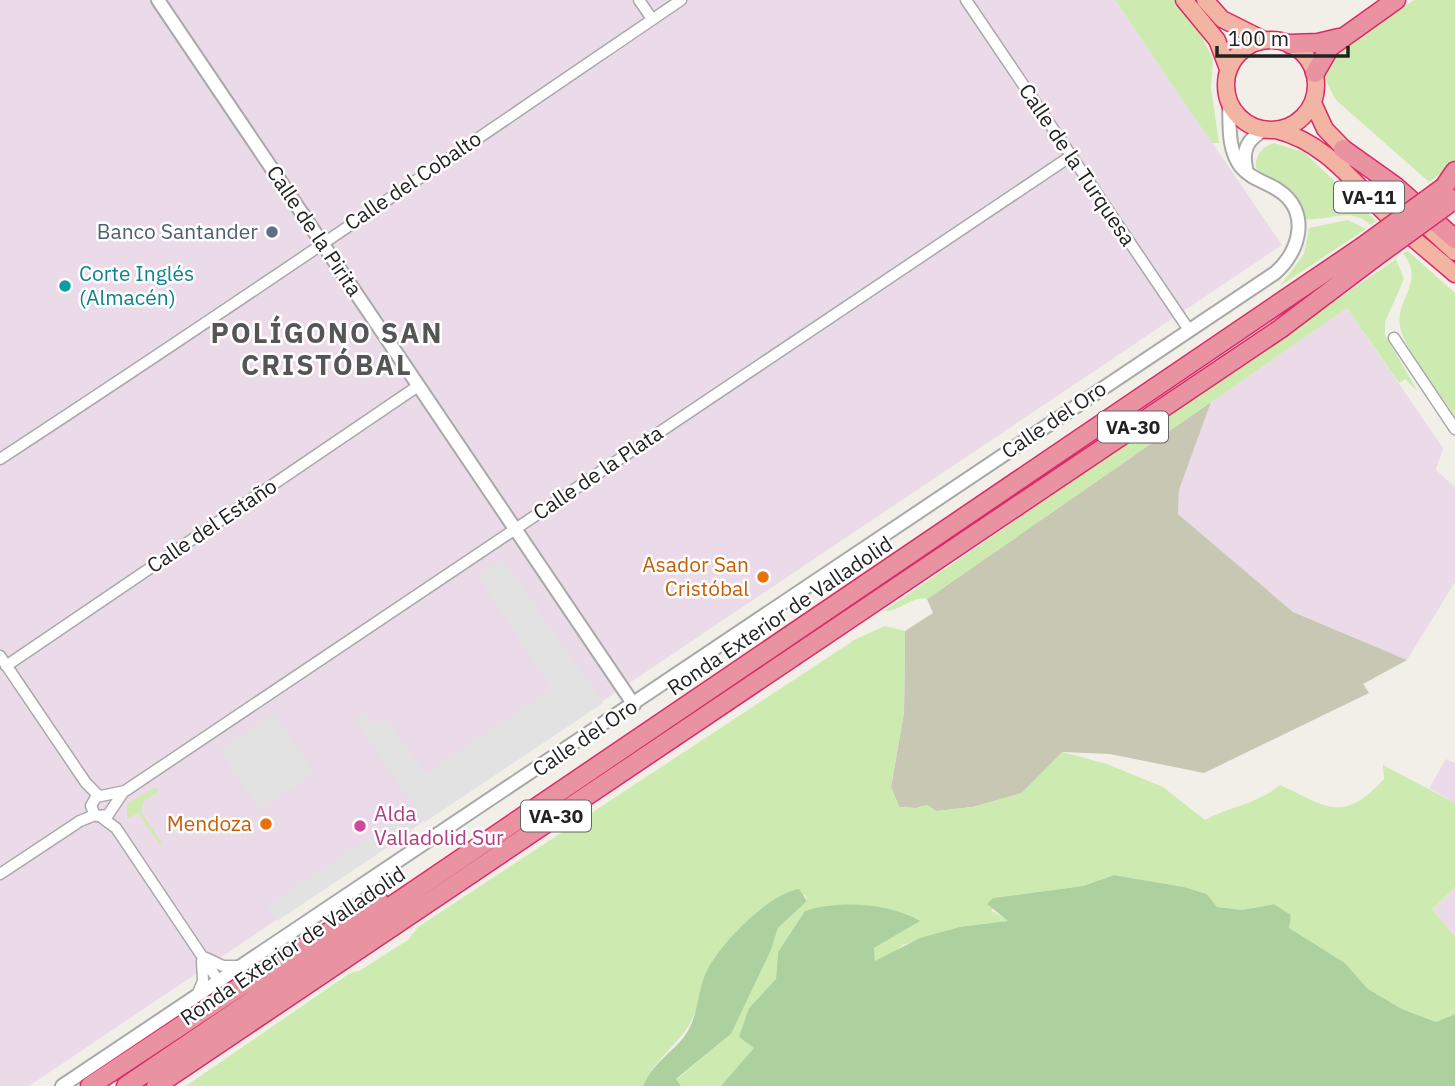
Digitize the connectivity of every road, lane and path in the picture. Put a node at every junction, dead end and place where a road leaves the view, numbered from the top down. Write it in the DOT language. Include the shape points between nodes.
graph roads {
  1 [pos="158,0"];
  2 [pos="639,0"];
  3 [pos="681,0"];
  4 [pos="966,0"];
  5 [pos="1184,0"];
  6 [pos="1205,0"];
  7 [pos="1396,0"];
  8 [pos="652,19"];
  9 [pos="1345,35"];
  10 [pos="1264,40"];
  11 [pos="1290,44"];
  12 [pos="1228,69"];
  13 [pos="1315,72"];
  14 [pos="1229,103"];
  15 [pos="1313,103"];
  16 [pos="1270,130"];
  17 [pos="1343,149"];
  18 [pos="1071,156"];
  19 [pos="1455,171"];
  20 [pos="1249,174"];
  21 [pos="1453,193"];
  22 [pos="1455,239"];
  23 [pos="321,242"];
  24 [pos="1455,252"];
  25 [pos="1455,274"];
  26 [pos="1189,330"];
  27 [pos="1394,338"];
  28 [pos="418,386"];
  29 [pos="1455,429"];
  30 [pos="0,459"];
  31 [pos="514,529"];
  32 [pos="884,584"];
  33 [pos="0,656"];
  34 [pos="6,666"];
  35 [pos="635,705"];
  36 [pos="101,806"];
  37 [pos="475,850"];
  38 [pos="0,874"];
  39 [pos="200,954"];
  40 [pos="240,966"];
  41 [pos="218,980"];
  42 [pos="198,993"];
  43 [pos="262,1016"];
  44 [pos="62,1086"];
  45 [pos="90,1086"];
  46 [pos="127,1086"];
  47 [pos="156,1086"];
  48 [pos="170,1086"];
  1 -- 23 [label="street, Calle de la Pirita"];
  2 -- 8 [label="street"];
  3 -- 8 [label="street, Calle del Cobalto"];
  4 -- 18 [label="street, Calle de la Turquesa"];
  5 -- 12 [label="highway" via="1217,40"];
  6 -- 10 [label="highway" via="1222,19"];
  7 -- 9 [label="highway"];
  8 -- 23 [label="street, Calle del Cobalto"];
  9 -- 11 [label="highway" via="1325,42"];
  9 -- 13 [label="highway" via="1322,56"];
  10 -- 11 [label="highway"];
  10 -- 12 [label="highway" via="1245,48"];
  11 -- 13 [label="highway" via="1307,57"];
  12 -- 14 [label="highway"];
  13 -- 15 [label="highway"];
  14 -- 16 [label="highway, VA-11" via="1241,120"];
  14 -- 20 [label="street" via="1234,154"];
  15 -- 16 [label="highway" via="1298,122"];
  15 -- 17 [label="highway, VA-11" via="1320,121"];
  16 -- 20 [label="street" via="1253,137 1245,149"];
  16 -- 25 [label="highway, VA-11" via="1307,140 1330,157"];
  17 -- 22 [label="highway" via="1395,186"];
  17 -- 24 [label="highway, VA-11"];
  18 -- 26 [label="street, Calle de la Turquesa"];
  18 -- 31 [label="street, Calle de la Plata"];
  19 -- 21 [label="highway, Ronda Exterior de Valladolid"];
  20 -- 26 [label="street, Calle del Oro" via="1292,204 1298,224 1296,247 1275,273"];
  21 -- 32 [label="highway, Ronda Exterior de Valladolid / VA-30, bridge" via="1368,253 1269,336"];
  23 -- 28 [label="street, Calle de la Pirita"];
  23 -- 30 [label="street, Calle del Cobalto"];
  26 -- 35 [label="street, Calle del Oro"];
  27 -- 29 [label="street"];
  28 -- 31 [label="street, Calle de la Pirita"];
  28 -- 34 [label="street, Calle del Estaño"];
  31 -- 35 [label="street, Calle de la Pirita"];
  31 -- 36 [label="street, Calle de la Plata"];
  32 -- 37 [label="highway, Ronda Exterior de Valladolid / VA-30" via="839,603"];
  32 -- 43 [label="highway, Ronda Exterior de Valladolid / VA-30" via="850,617"];
  33 -- 34 [label="street"];
  34 -- 36 [label="street"];
  35 -- 40 [label="street, Calle del Oro"];
  36 -- 38 [label="street"];
  36 -- 39 [label="street"];
  37 -- 45 [label="highway" via="437,867 334,929"];
  37 -- 46 [label="highway, Ronda Exterior de Valladolid / VA-30"];
  39 -- 40 [label="street" via="215,964"];
  39 -- 41 [label="street"];
  39 -- 42 [label="street" via="204,970"];
  40 -- 41 [label="street, Calle del Oro"];
  41 -- 42 [label="street, Calle del Oro"];
  42 -- 44 [label="street, Calle del Oro"];
  43 -- 47 [label="highway, Ronda Exterior de Valladolid / VA-30"];
  43 -- 48 [label="highway"];
}
